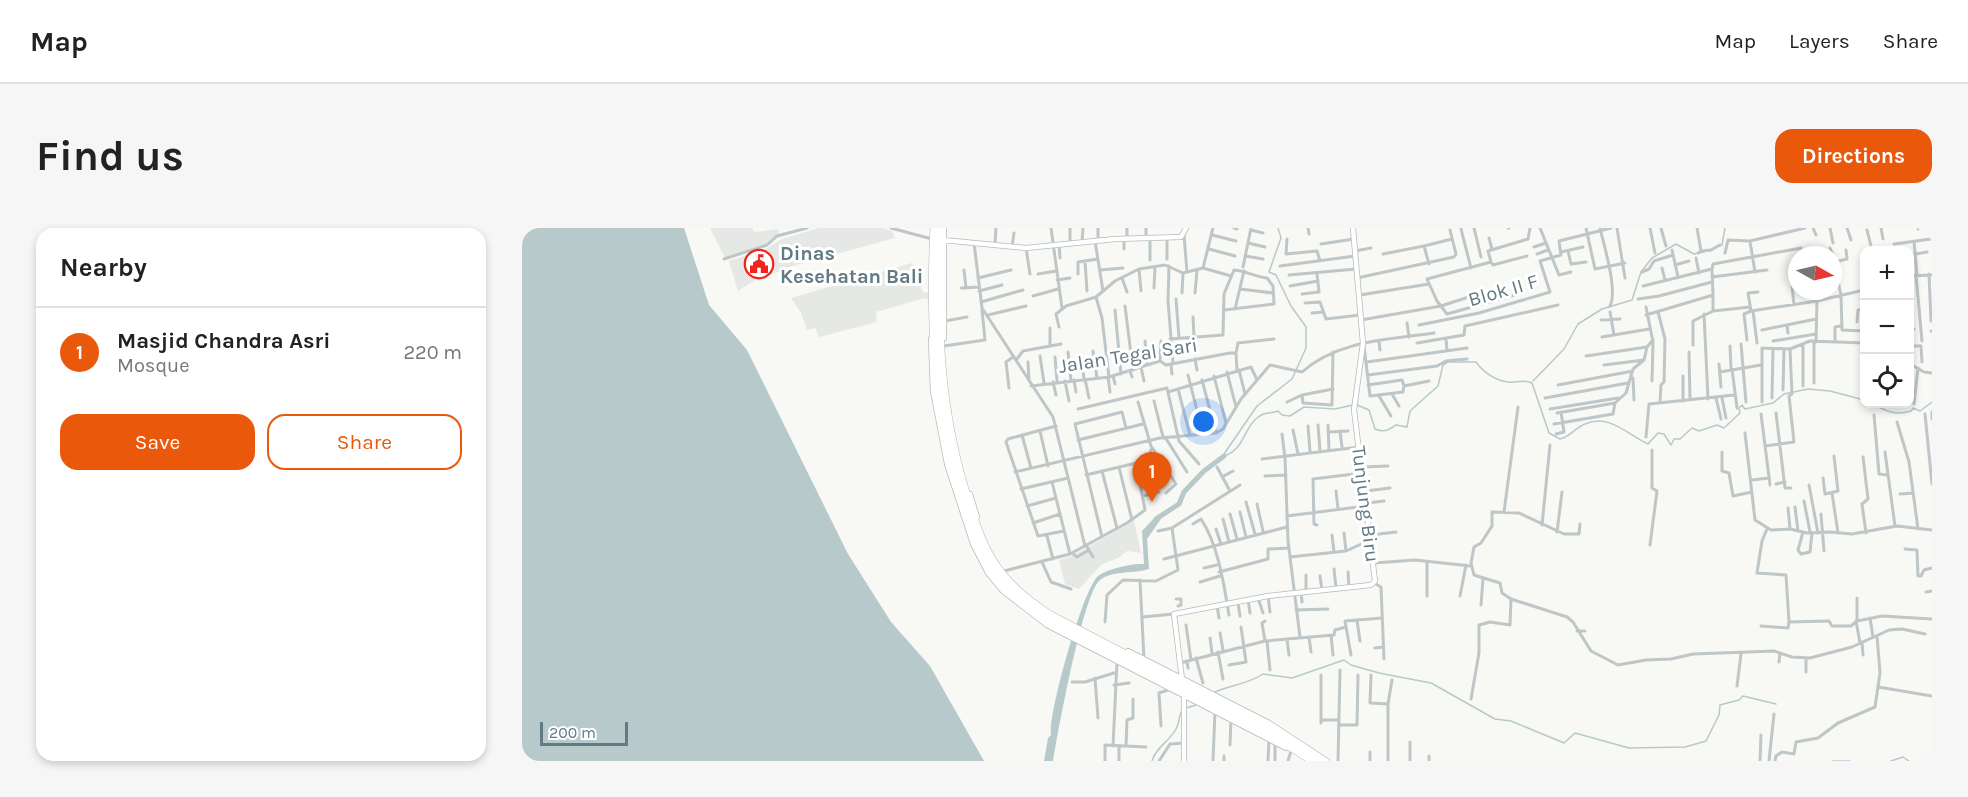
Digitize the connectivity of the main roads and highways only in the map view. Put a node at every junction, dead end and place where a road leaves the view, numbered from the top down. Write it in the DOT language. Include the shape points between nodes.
graph roads {
  1 [pos="932,228"];
  2 [pos="942,228"];
  3 [pos="937,240"];
  4 [pos="967,506"];
  5 [pos="1069,629"];
  6 [pos="1102,646"];
  7 [pos="1205,698"];
  8 [pos="1273,737"];
  9 [pos="1312,761"];
  10 [pos="1320,761"];
  1 -- 3 [label="highway"];
  2 -- 3 [label="highway"];
  3 -- 4 [label="highway" via="942,361 951,441"];
  3 -- 4 [label="highway" via="934,378 946,444"];
  4 -- 5 [label="highway" via="1000,572"];
  4 -- 5 [label="highway" via="984,558 1001,583 1017,601 1045,620"];
  5 -- 6 [label="highway"];
  6 -- 7 [label="highway" via="1181,680"];
  6 -- 7 [label="highway" via="1114,658"];
  7 -- 8 [label="highway"];
  8 -- 9 [label="highway"];
  8 -- 10 [label="highway"];
}
